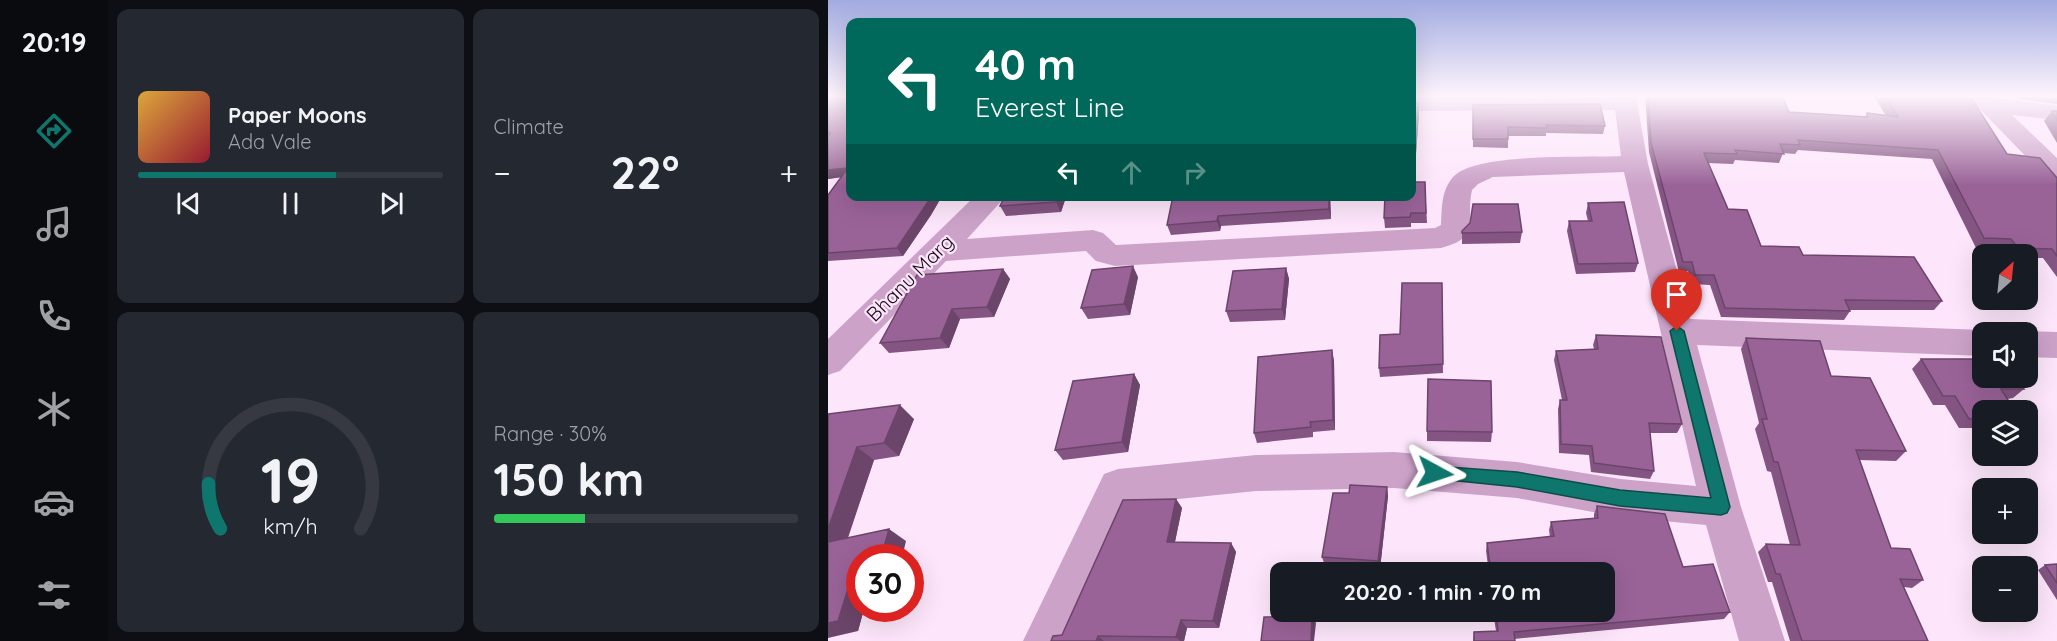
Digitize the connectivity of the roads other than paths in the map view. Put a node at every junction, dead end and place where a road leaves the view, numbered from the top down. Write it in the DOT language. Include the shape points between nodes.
graph roads {
  1 [pos="1629,126"];
  2 [pos="2010,126"];
  3 [pos="1635,164"];
  4 [pos="2057,173"];
  5 [pos="987,201"];
  6 [pos="936,250"];
  7 [pos="1677,331"];
  8 [pos="1972,343"];
  9 [pos="2038,344"];
  10 [pos="2057,345"];
  11 [pos="828,361"];
  12 [pos="1721,507"];
  13 [pos="1046,641"];
  14 [pos="1762,641"];
  1 -- 3 [label="street"];
  2 -- 4 [label="street"];
  3 -- 6 [label="street" via="1490,169 1468,176 1458,190 1455,230 1442,238 1115,256 1107,254 1093,240"];
  3 -- 7 [label="street"];
  5 -- 6 [label="street, Bhanu Marg"];
  6 -- 11 [label="street, Bhanu Marg"];
  7 -- 8 [label="street"];
  7 -- 12 [label="street"];
  9 -- 10 [label="street"];
  12 -- 13 [label="street" via="1620,498 1517,480 1394,470 1256,473 1118,487"];
  12 -- 14 [label="street"];
}
